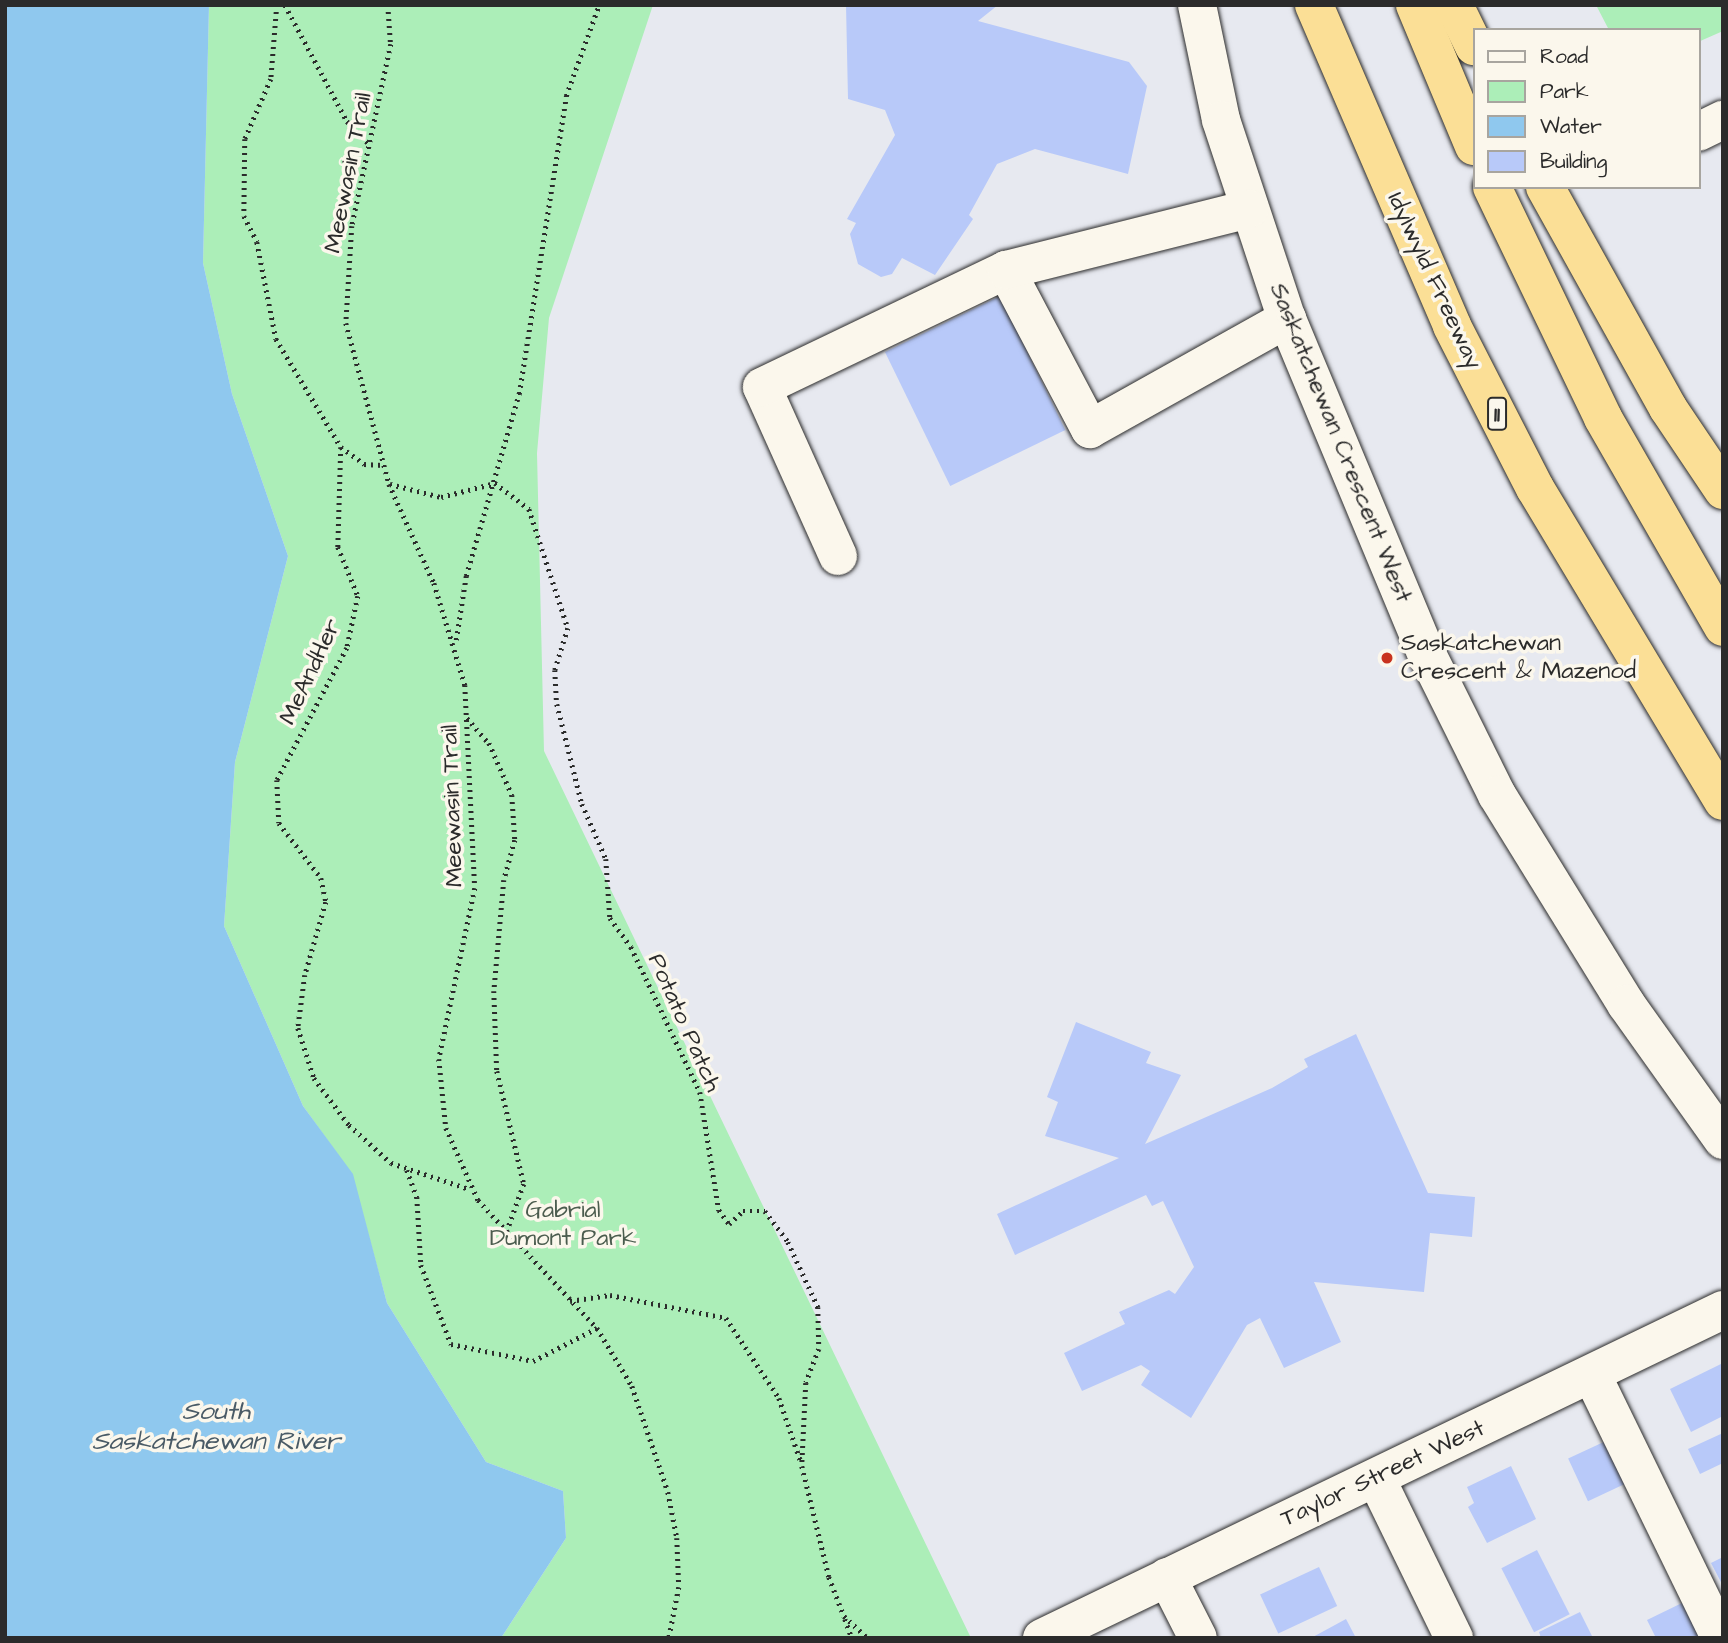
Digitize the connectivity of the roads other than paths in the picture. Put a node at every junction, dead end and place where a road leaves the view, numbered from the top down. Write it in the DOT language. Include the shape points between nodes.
graph roads {
  1 [pos="1197,5"];
  2 [pos="1314,5"];
  3 [pos="1415,5"];
  4 [pos="1454,5"];
  5 [pos="1472,42"];
  6 [pos="1723,120"];
  7 [pos="1700,131"];
  8 [pos="1472,141"];
  9 [pos="1493,189"];
  10 [pos="1546,189"];
  11 [pos="1249,209"];
  12 [pos="1006,270"];
  13 [pos="1287,319"];
  14 [pos="1723,490"];
  15 [pos="838,556"];
  16 [pos="1723,627"];
  17 [pos="1723,801"];
  18 [pos="1723,1140"];
  19 [pos="1723,1310"];
  20 [pos="1592,1375"];
  21 [pos="1376,1478"];
  22 [pos="1167,1577"];
  23 [pos="1042,1638"];
  24 [pos="1198,1638"];
  25 [pos="1454,1638"];
  26 [pos="1720,1638"];
  1 -- 11 [label="street, Saskatchewan Crescent West"];
  2 -- 17 [label="highway, Idylwyld Freeway / 11" via="1464,349 1535,488"];
  3 -- 8 [label="highway"];
  4 -- 5 [label="highway"];
  6 -- 7 [label="street"];
  9 -- 16 [label="highway" via="1603,418"];
  10 -- 14 [label="highway" via="1668,408"];
  11 -- 12 [label="street"];
  11 -- 13 [label="street, Saskatchewan Crescent West"];
  12 -- 13 [label="street" via="1090,429"];
  12 -- 15 [label="street" via="762,387"];
  13 -- 18 [label="street, Saskatchewan Crescent West" via="1425,650 1497,795 1626,1004"];
  19 -- 20 [label="street, Taylor Street West"];
  20 -- 21 [label="street, Taylor Street West"];
  20 -- 26 [label="street"];
  21 -- 22 [label="street, Taylor Street West"];
  21 -- 25 [label="street"];
  22 -- 23 [label="street, Taylor Street West"];
  22 -- 24 [label="street"];
}
